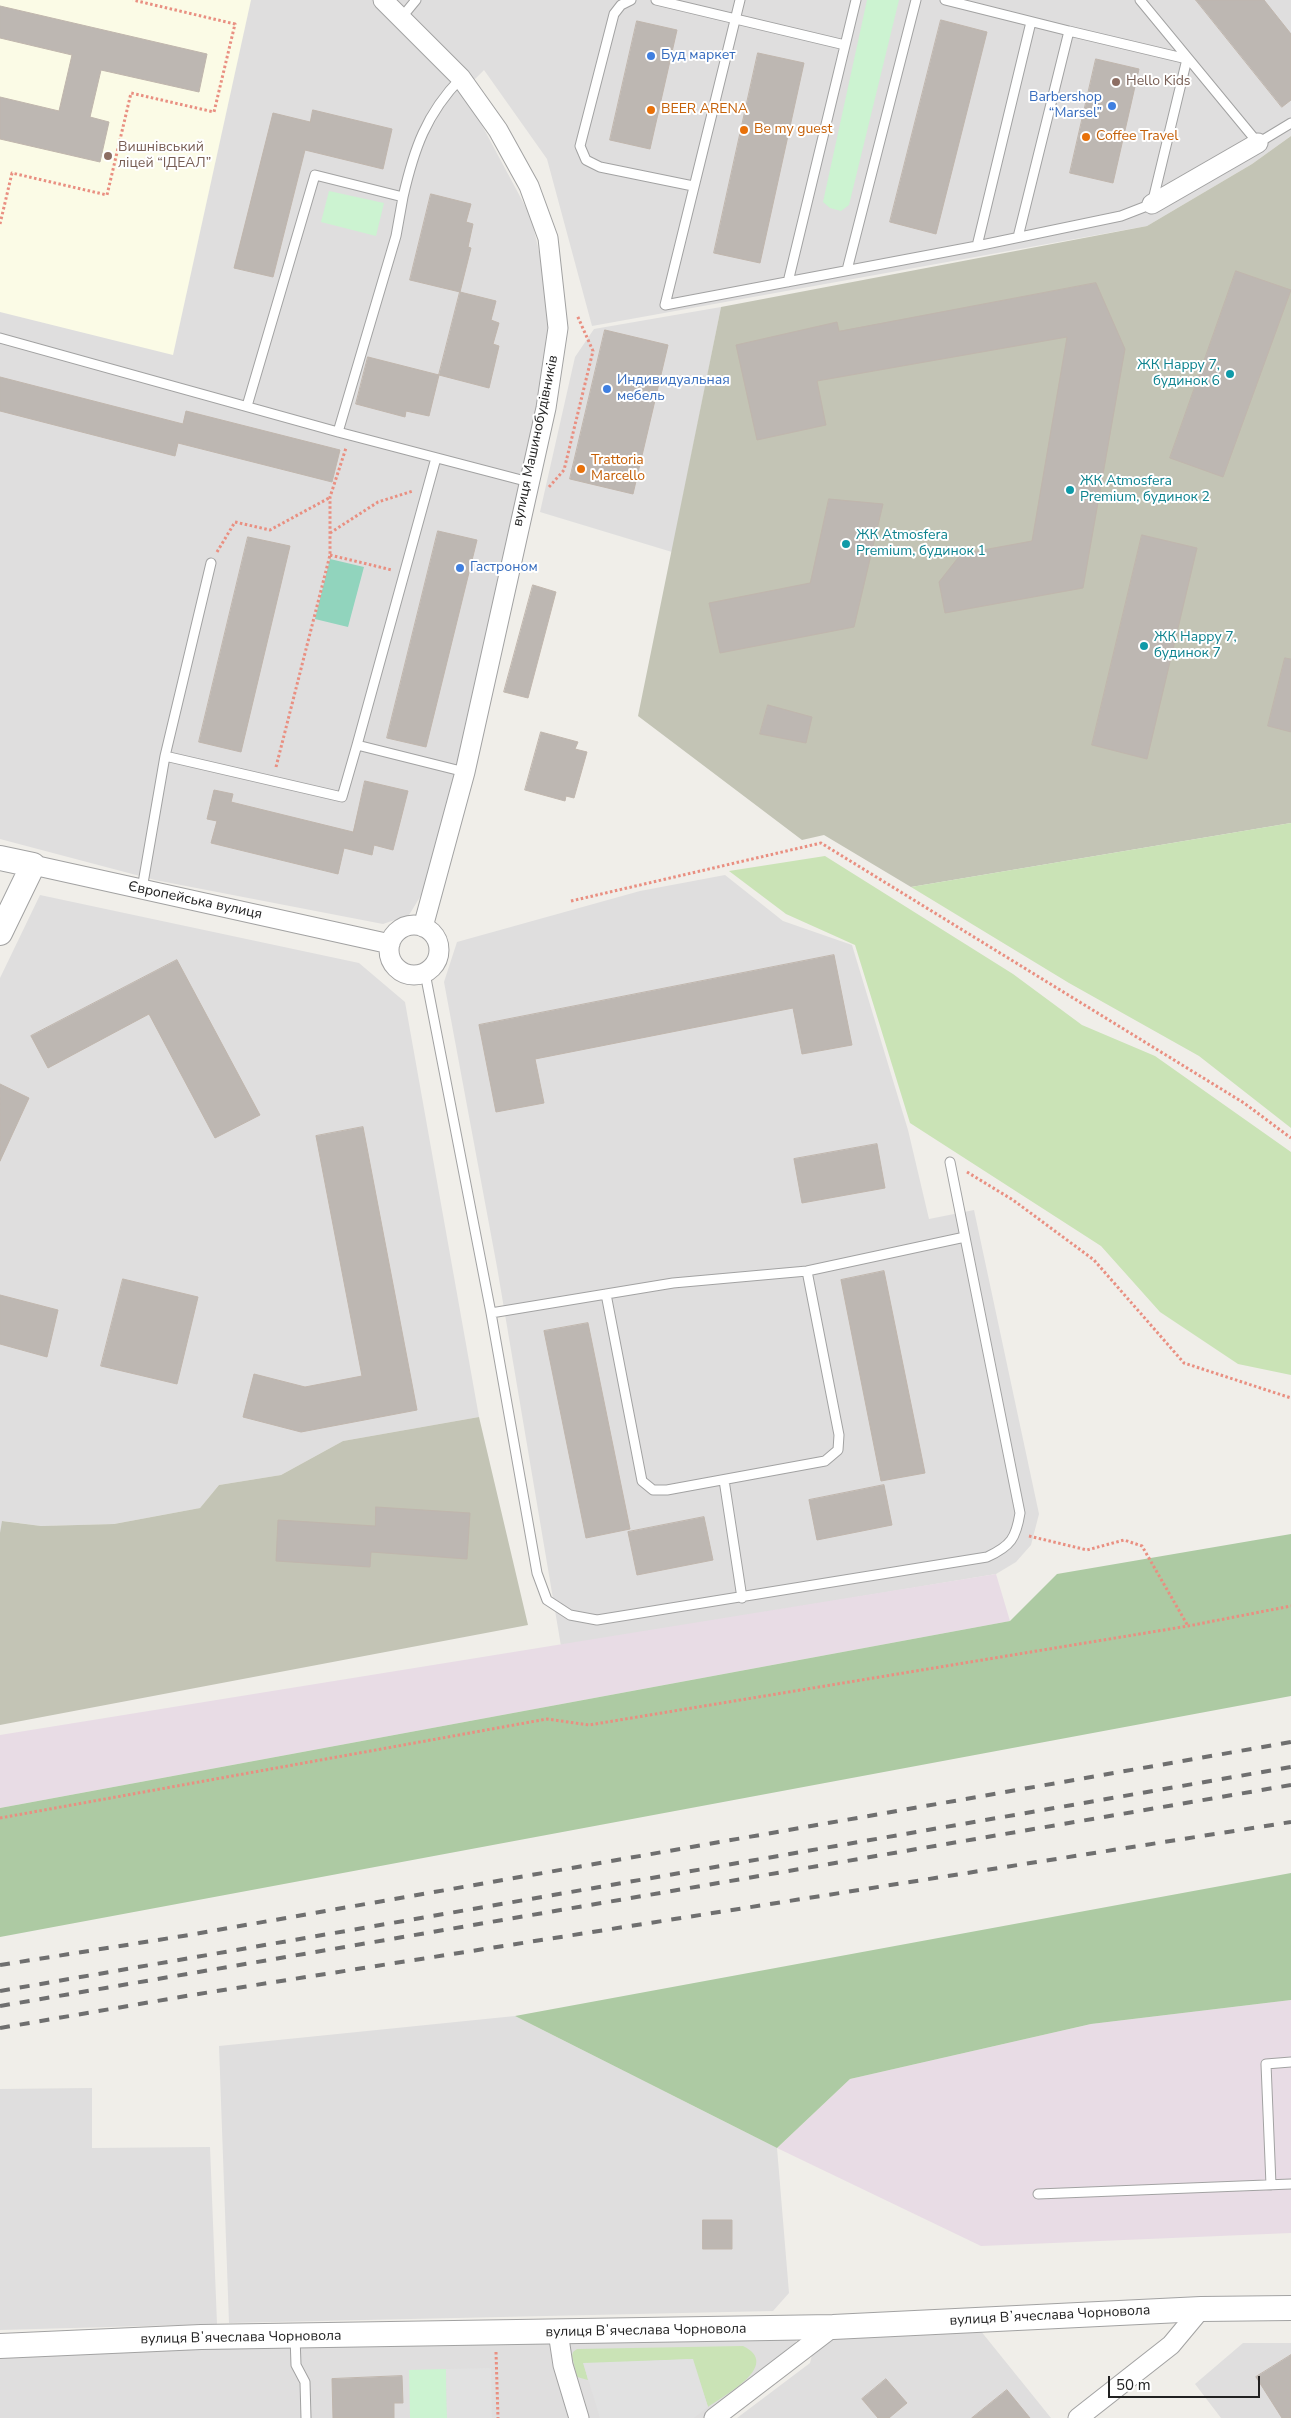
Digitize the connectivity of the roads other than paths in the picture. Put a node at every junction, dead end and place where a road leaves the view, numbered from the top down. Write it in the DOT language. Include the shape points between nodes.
graph roads {
  1 [pos="383,0"];
  2 [pos="416,0"];
  3 [pos="631,0"];
  4 [pos="656,0"];
  5 [pos="740,0"];
  6 [pos="856,0"];
  7 [pos="916,0"];
  8 [pos="945,0"];
  9 [pos="1140,0"];
  10 [pos="402,17"];
  11 [pos="736,18"];
  12 [pos="1031,22"];
  13 [pos="1069,31"];
  14 [pos="846,45"];
  15 [pos="1187,59"];
  16 [pos="461,78"];
  17 [pos="1291,123"];
  18 [pos="1258,143"];
  19 [pos="693,186"];
  20 [pos="403,197"];
  21 [pos="1152,204"];
  22 [pos="1018,237"];
  23 [pos="977,246"];
  24 [pos="847,270"];
  25 [pos="788,282"];
  26 [pos="0,338"];
  27 [pos="247,406"];
  28 [pos="338,432"];
  29 [pos="436,458"];
  30 [pos="529,482"];
  31 [pos="211,563"];
  32 [pos="357,745"];
  33 [pos="165,756"];
  34 [pos="464,772"];
  35 [pos="0,858"];
  36 [pos="33,865"];
  37 [pos="142,889"];
  38 [pos="423,927"];
  39 [pos="0,933"];
  40 [pos="390,944"];
  41 [pos="425,973"];
  42 [pos="950,1162"];
  43 [pos="965,1237"];
  44 [pos="807,1271"];
  45 [pos="606,1294"];
  46 [pos="491,1312"];
  47 [pos="724,1480"];
  48 [pos="742,1598"];
  49 [pos="1291,2062"];
  50 [pos="1291,2184"];
  51 [pos="1271,2185"];
  52 [pos="1038,2194"];
  53 [pos="1291,2308"];
  54 [pos="1201,2309"];
  55 [pos="833,2327"];
  56 [pos="558,2332"];
  57 [pos="295,2336"];
  58 [pos="0,2346"];
  59 [pos="306,2418"];
  60 [pos="579,2418"];
  61 [pos="714,2418"];
  62 [pos="1078,2418"];
  1 -- 10 [label="street, вулиця Машинобудівників"];
  2 -- 10 [label="lane"];
  3 -- 19 [label="lane" via="621,4 614,14 580,146 586,160 600,167"];
  4 -- 11 [label="lane"];
  5 -- 11 [label="lane"];
  6 -- 14 [label="lane"];
  7 -- 24 [label="lane"];
  8 -- 12 [label="lane"];
  9 -- 15 [label="lane"];
  10 -- 16 [label="street, вулиця Машинобудівників"];
  11 -- 14 [label="lane"];
  11 -- 19 [label="lane"];
  12 -- 13 [label="lane"];
  12 -- 23 [label="lane"];
  13 -- 15 [label="lane"];
  13 -- 22 [label="lane"];
  14 -- 25 [label="lane"];
  15 -- 18 [label="lane"];
  15 -- 21 [label="lane"];
  16 -- 20 [label="lane" via="433,112 413,153"];
  16 -- 30 [label="street, вулиця Машинобудівників" via="498,130 529,186 548,238 558,328 546,408"];
  17 -- 18 [label="lane"];
  18 -- 21 [label="street"];
  19 -- 25 [label="lane" via="665,305"];
  20 -- 27 [label="lane" via="315,175"];
  20 -- 28 [label="lane" via="396,236"];
  21 -- 22 [label="lane" via="1121,216"];
  22 -- 23 [label="lane"];
  23 -- 24 [label="lane"];
  24 -- 25 [label="lane"];
  26 -- 27 [label="lane"];
  27 -- 28 [label="lane"];
  28 -- 29 [label="lane"];
  29 -- 30 [label="lane"];
  29 -- 32 [label="lane"];
  30 -- 34 [label="street, вулиця Машинобудівників"];
  31 -- 33 [label="lane"];
  32 -- 33 [label="lane" via="342,797"];
  32 -- 34 [label="lane"];
  33 -- 37 [label="lane"];
  34 -- 38 [label="street, вулиця Машинобудівників"];
  35 -- 36 [label="street, Європейська вулиця"];
  36 -- 37 [label="street, Європейська вулиця"];
  36 -- 39 [label="street"];
  37 -- 40 [label="street, Європейська вулиця"];
  38 -- 40 [label="street" via="415,925 399,930"];
  38 -- 41 [label="street" via="436,937 439,945 437,961"];
  40 -- 41 [label="street" via="395,967 409,975"];
  41 -- 46 [label="lane"];
  42 -- 43 [label="lane"];
  43 -- 44 [label="lane"];
  43 -- 48 [label="lane" via="1020,1513 1016,1533 1004,1549 987,1557"];
  44 -- 45 [label="lane" via="673,1283"];
  44 -- 47 [label="lane" via="839,1435 838,1450 825,1462"];
  45 -- 46 [label="lane"];
  45 -- 47 [label="lane" via="642,1481 653,1490 667,1490"];
  46 -- 48 [label="lane" via="537,1573 547,1600 570,1615 597,1620"];
  47 -- 48 [label="lane"];
  49 -- 51 [label="lane" via="1266,2064"];
  50 -- 51 [label="lane"];
  51 -- 52 [label="lane"];
  53 -- 54 [label="street, вулиця Вʼячеслава Чорновола"];
  54 -- 55 [label="street, вулиця Вʼячеслава Чорновола"];
  54 -- 62 [label="street" via="1171,2345"];
  55 -- 56 [label="street, вулиця Вʼячеслава Чорновола"];
  55 -- 61 [label="street"];
  56 -- 57 [label="street, вулиця Вʼячеслава Чорновола"];
  56 -- 60 [label="street"];
  57 -- 58 [label="street, вулиця Вʼячеслава Чорновола"];
  57 -- 59 [label="lane" via="296,2365 305,2382"];
}
